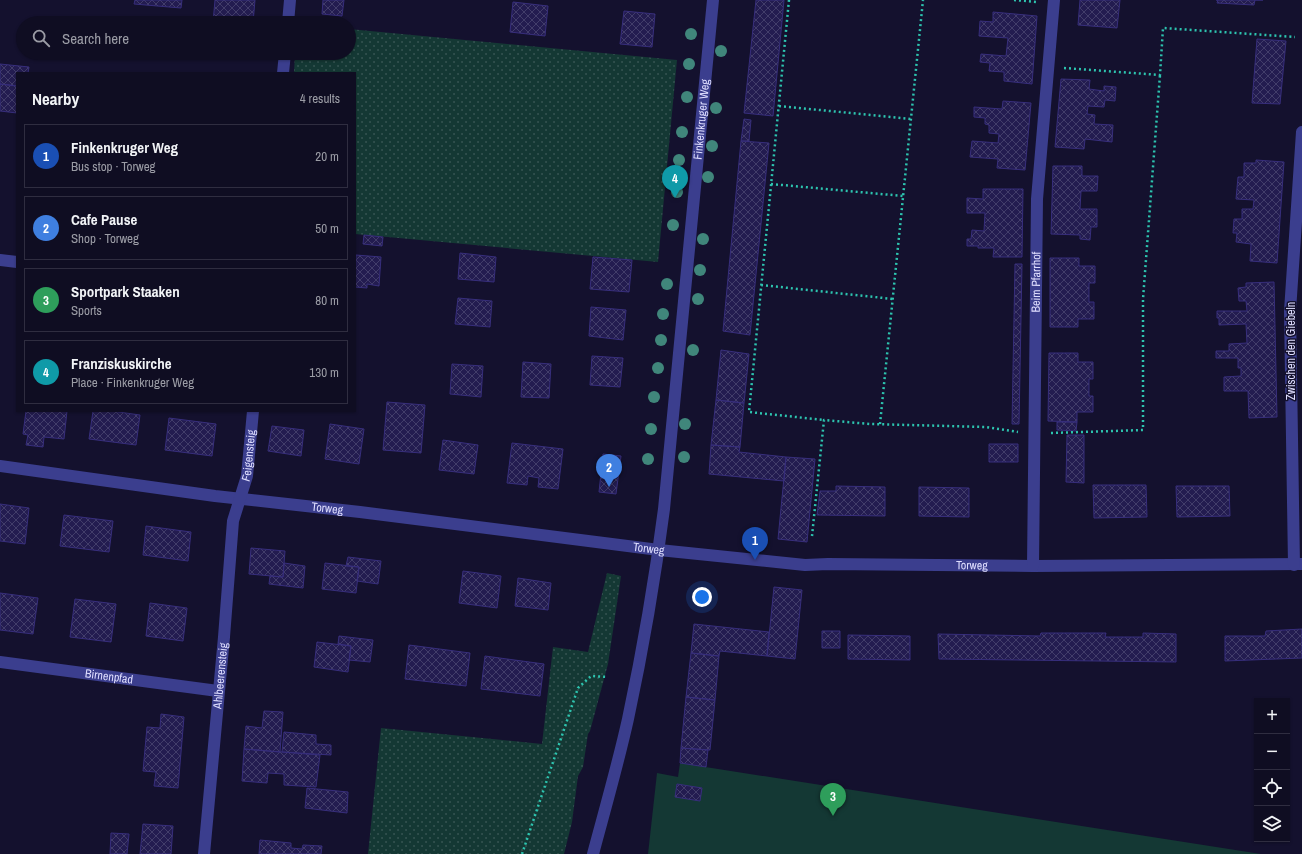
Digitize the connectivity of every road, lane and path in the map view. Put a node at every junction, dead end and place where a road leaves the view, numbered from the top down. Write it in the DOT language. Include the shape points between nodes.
graph roads {
  1 [pos="290,0"];
  2 [pos="713,0"];
  3 [pos="789,0"];
  4 [pos="923,0"];
  5 [pos="1014,0"];
  6 [pos="1053,2"];
  7 [pos="289,16"];
  8 [pos="1295,37"];
  9 [pos="285,60"];
  10 [pos="1047,67"];
  11 [pos="284,72"];
  12 [pos="1160,75"];
  13 [pos="779,106"];
  14 [pos="911,119"];
  15 [pos="1302,135"];
  16 [pos="771,184"];
  17 [pos="903,196"];
  18 [pos="0,260"];
  19 [pos="16,262"];
  20 [pos="761,285"];
  21 [pos="893,299"];
  22 [pos="253,412"];
  23 [pos="824,420"];
  24 [pos="880,424"];
  25 [pos="1033,434"];
  26 [pos="0,466"];
  27 [pos="239,498"];
  28 [pos="812,536"];
  29 [pos="659,550"];
  30 [pos="1298,564"];
  31 [pos="1032,566"];
  32 [pos="0,662"];
  33 [pos="608,677"];
  34 [pos="218,691"];
  35 [pos="204,854"];
  36 [pos="522,854"];
  37 [pos="593,854"];
  1 -- 7 [label="street"];
  2 -- 29 [label="street, Finkenkruger Weg"];
  3 -- 13 [label="path"];
  4 -- 14 [label="path"];
  5 -- 6 [label="path"];
  6 -- 10 [label="street, Beim Pfarrhof"];
  8 -- 12 [label="path" via="1163,28"];
  9 -- 11 [label="street"];
  10 -- 12 [label="path"];
  10 -- 25 [label="street, Beim Pfarrhof" via="1037,198"];
  12 -- 25 [label="path" via="1143,299 1143,430"];
  13 -- 14 [label="path"];
  13 -- 16 [label="path"];
  14 -- 17 [label="path"];
  15 -- 30 [label="street, Zwischen den Giebeln" via="1290,311"];
  16 -- 17 [label="path"];
  16 -- 20 [label="path"];
  17 -- 21 [label="path"];
  18 -- 19 [label="street"];
  20 -- 21 [label="path"];
  20 -- 23 [label="path" via="749,412"];
  21 -- 24 [label="path"];
  22 -- 27 [label="street, Feigensteig" via="247,476"];
  23 -- 24 [label="path"];
  23 -- 28 [label="path"];
  24 -- 25 [label="path" via="986,427"];
  25 -- 31 [label="street, Beim Pfarrhof"];
  26 -- 27 [label="street, Torweg"];
  27 -- 29 [label="street, Torweg"];
  27 -- 34 [label="street, Ahlbeerensteig" via="233,521"];
  29 -- 31 [label="street, Torweg" via="805,565"];
  29 -- 37 [label="street, Finkenkruger Weg" via="628,720"];
  30 -- 31 [label="street, Torweg"];
  32 -- 34 [label="street, Birnenpfad"];
  33 -- 36 [label="path" via="591,676 578,688"];
  34 -- 35 [label="street, Ahlbeerensteig"];
}
